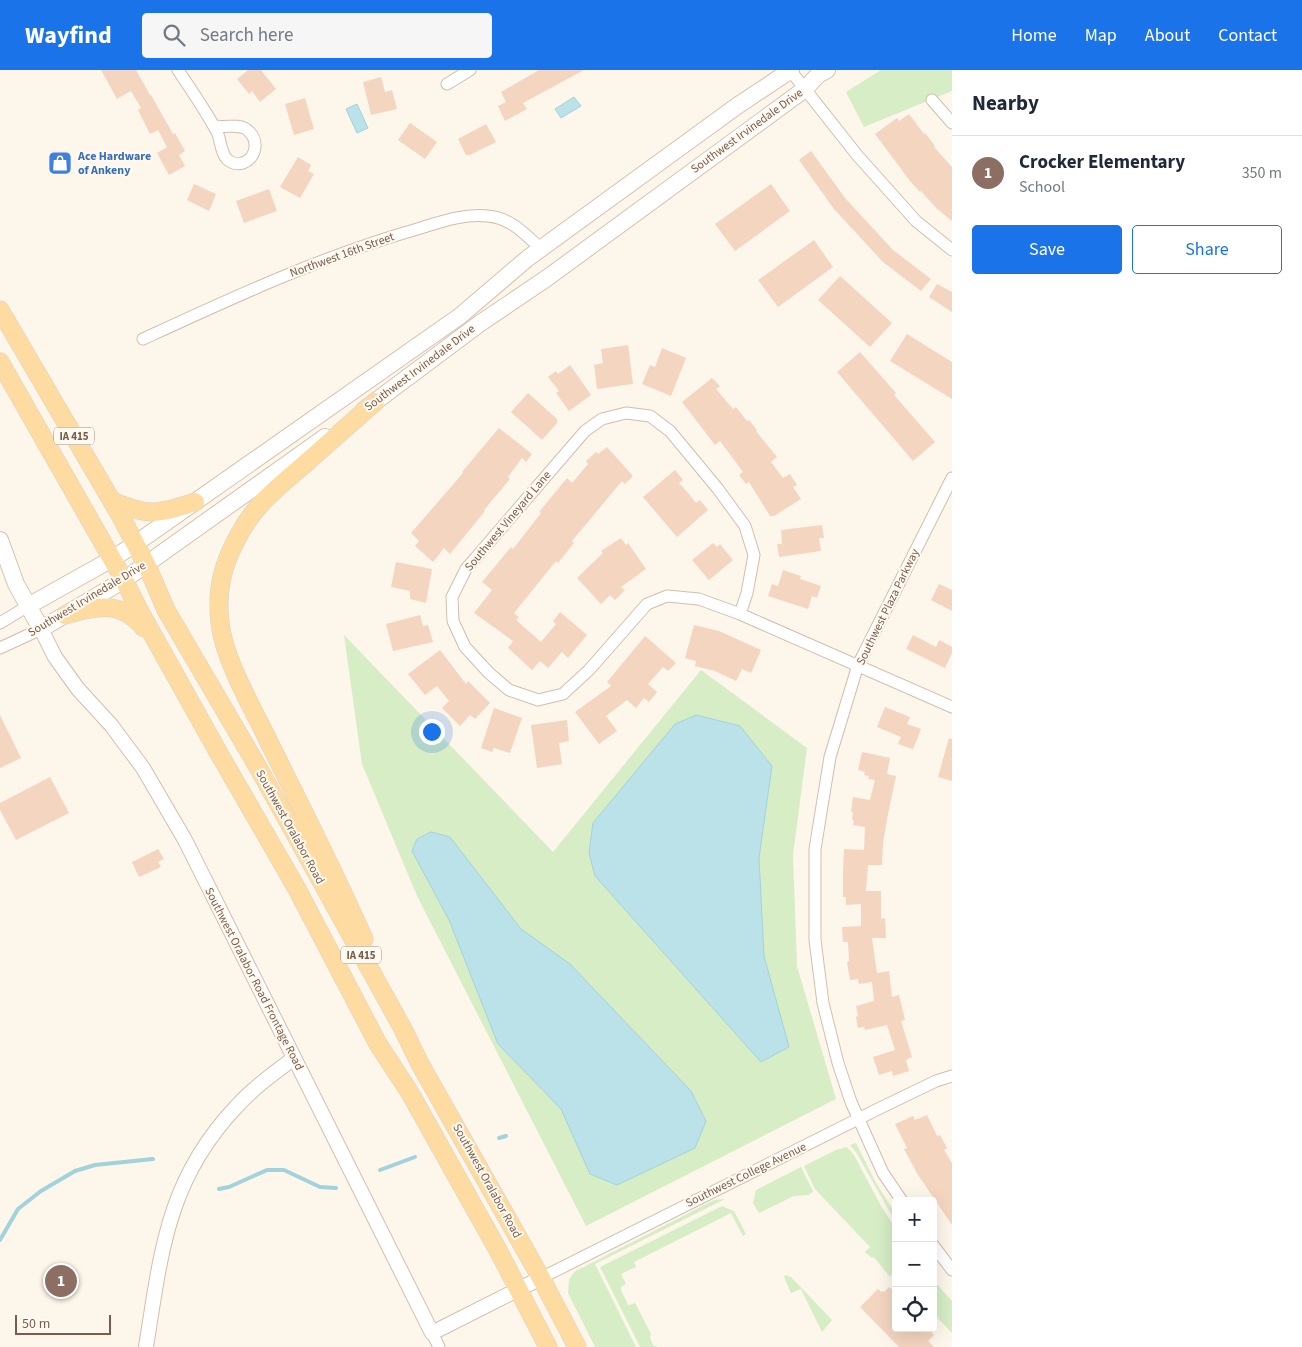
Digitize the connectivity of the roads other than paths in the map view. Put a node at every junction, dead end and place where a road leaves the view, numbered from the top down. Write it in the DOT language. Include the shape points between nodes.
graph roads {
  1 [pos="178,70"];
  2 [pos="470,70"];
  3 [pos="791,70"];
  4 [pos="827,70"];
  5 [pos="447,84"];
  6 [pos="805,89"];
  7 [pos="932,100"];
  8 [pos="952,123"];
  9 [pos="213,125"];
  10 [pos="541,249"];
  11 [pos="952,250"];
  12 [pos="0,310"];
  13 [pos="143,339"];
  14 [pos="0,362"];
  15 [pos="375,402"];
  16 [pos="952,478"];
  17 [pos="112,501"];
  18 [pos="195,502"];
  19 [pos="0,540"];
  20 [pos="135,544"];
  21 [pos="112,559"];
  22 [pos="146,564"];
  23 [pos="124,580"];
  24 [pos="28,606"];
  25 [pos="740,614"];
  26 [pos="65,615"];
  27 [pos="0,624"];
  28 [pos="41,629"];
  29 [pos="0,648"];
  30 [pos="160,648"];
  31 [pos="858,665"];
  32 [pos="952,707"];
  33 [pos="403,1029"];
  34 [pos="294,1058"];
  35 [pos="952,1076"];
  36 [pos="858,1119"];
  37 [pos="899,1197"];
  38 [pos="937,1250"];
  39 [pos="952,1270"];
  40 [pos="541,1278"];
  41 [pos="518,1290"];
  42 [pos="432,1333"];
  43 [pos="146,1347"];
  44 [pos="439,1347"];
  45 [pos="548,1347"];
  46 [pos="577,1347"];
  1 -- 9 [label="street"];
  2 -- 5 [label="street"];
  3 -- 6 [label="street"];
  3 -- 10 [label="main road, Southwest Irvinedale Drive"];
  4 -- 6 [label="main road, Southwest Irvinedale Drive"];
  6 -- 11 [label="street" via="857,155 916,221"];
  6 -- 15 [label="main road, Southwest Irvinedale Drive"];
  7 -- 8 [label="street"];
  10 -- 13 [label="street, Northwest 16th Street" via="520,229 499,218 469,216 447,220 360,246"];
  10 -- 18 [label="main road, Southwest Irvinedale Drive" via="460,316"];
  12 -- 17 [label="main road, Southwest Oralabor Road / IA 415"];
  14 -- 21 [label="main road, Southwest Oralabor Road / IA 415"];
  15 -- 22 [label="main road, Southwest Irvinedale Drive"];
  15 -- 33 [label="main road" via="271,493 253,513 223,568 219,602 224,644 240,682 344,895"];
  16 -- 31 [label="street, Southwest Plaza Parkway"];
  17 -- 18 [label="main road" via="145,513 164,512"];
  17 -- 20 [label="main road, Southwest Oralabor Road / IA 415"];
  18 -- 20 [label="main road, Southwest Irvinedale Drive"];
  19 -- 24 [label="main road"];
  20 -- 21 [label="main road, Southwest Irvinedale Drive"];
  20 -- 22 [label="main road, Southwest Oralabor Road / IA 415"];
  21 -- 23 [label="main road, Southwest Oralabor Road / IA 415"];
  21 -- 24 [label="main road, Southwest Irvinedale Drive"];
  22 -- 23 [label="main road, Southwest Irvinedale Drive"];
  22 -- 33 [label="main road, Southwest Oralabor Road / IA 415" via="166,610 259,769"];
  23 -- 26 [label="main road, Southwest Irvinedale Drive"];
  23 -- 30 [label="main road, Southwest Oralabor Road / IA 415"];
  24 -- 27 [label="street, Southwest Irvinedale Drive"];
  24 -- 28 [label="main road"];
  25 -- 25 [label="street, Southwest Vineyard Lane" via="754,555 745,526 670,431 650,416 626,413 602,419 585,431 466,569 452,597 453,621 465,647 509,690 538,700 563,694 589,670 647,604 667,596 699,599"];
  25 -- 31 [label="street, Southwest Vineyard Lane"];
  26 -- 28 [label="main road, Southwest Irvinedale Drive"];
  26 -- 30 [label="main road" via="96,608 120,610 139,621"];
  28 -- 29 [label="street, Southwest Irvinedale Drive"];
  28 -- 34 [label="street, Southwest Oralabor Road Frontage Road" via="55,657 78,689 111,726 148,776 185,840"];
  30 -- 41 [label="main road, Southwest Oralabor Road / IA 415"];
  31 -- 32 [label="street, Southwest Vineyard Lane"];
  31 -- 36 [label="street, Southwest Plaza Parkway" via="830,757 815,848 815,940 823,1003 838,1063"];
  33 -- 40 [label="main road, Southwest Oralabor Road / IA 415"];
  34 -- 42 [label="street, Southwest Oralabor Road Frontage Road"];
  34 -- 43 [label="street" via="237,1106 218,1128 186,1177 166,1232"];
  35 -- 36 [label="street, Southwest College Avenue"];
  36 -- 37 [label="street, Southwest Plaza Parkway" via="883,1173"];
  36 -- 40 [label="street, Southwest College Avenue"];
  38 -- 39 [label="street"];
  40 -- 41 [label="street"];
  40 -- 46 [label="main road, Southwest Oralabor Road / IA 415"];
  41 -- 42 [label="street"];
  41 -- 45 [label="main road, Southwest Oralabor Road / IA 415"];
  42 -- 44 [label="street, Southwest Oralabor Road Frontage Road"];
}
